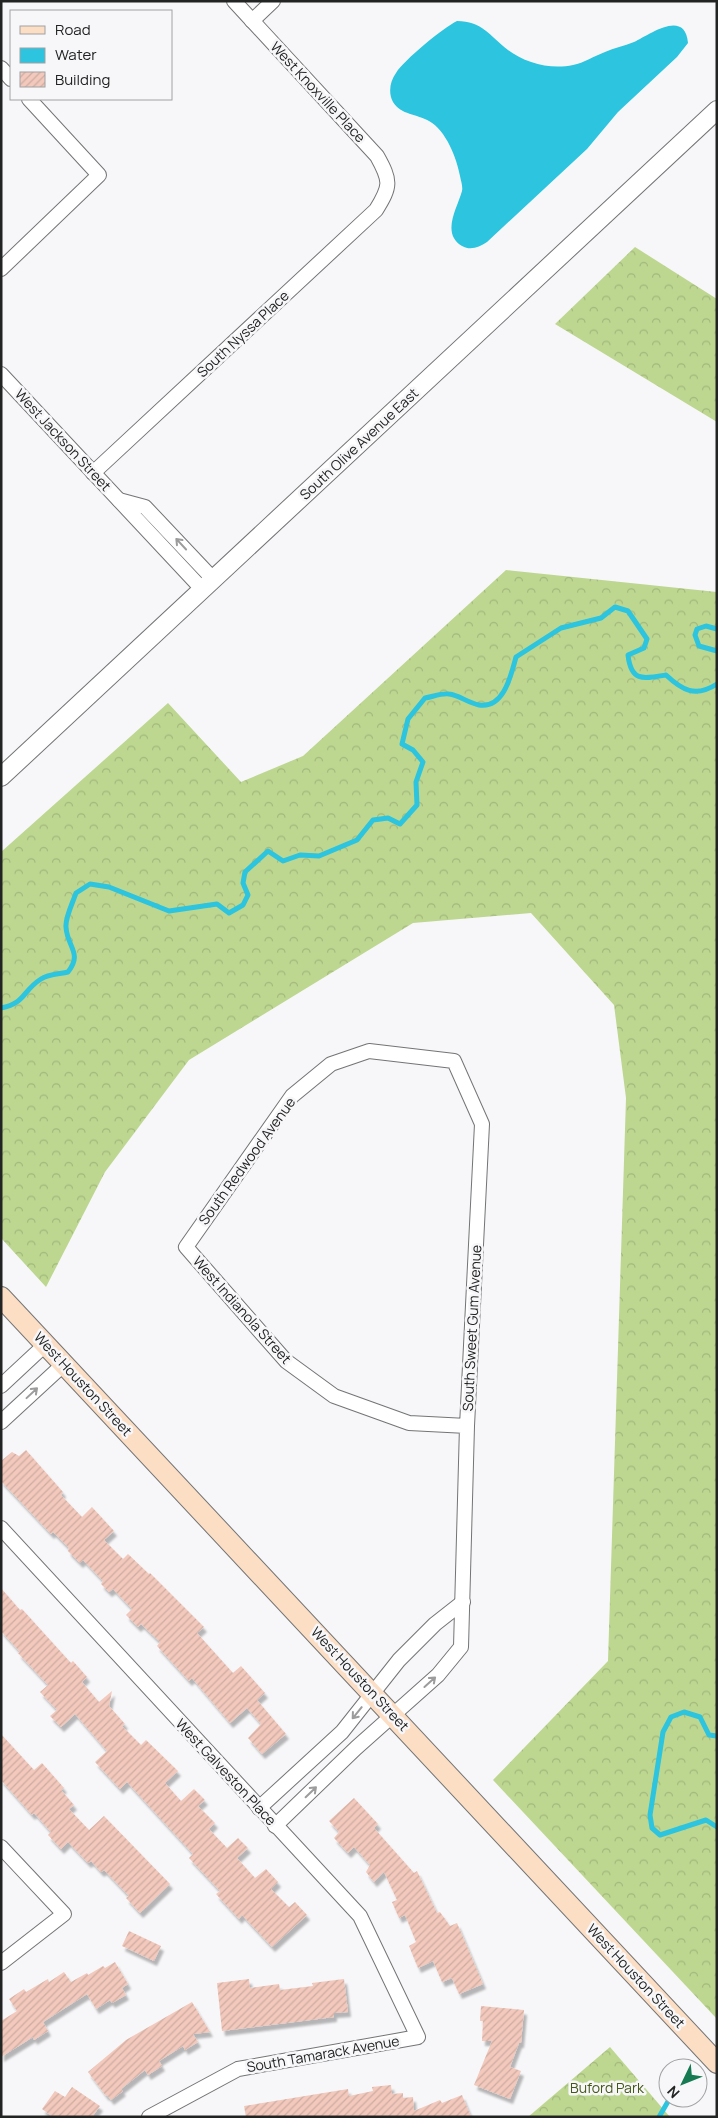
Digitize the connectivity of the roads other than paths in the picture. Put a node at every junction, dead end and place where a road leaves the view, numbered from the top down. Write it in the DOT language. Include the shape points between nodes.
graph roads {
  1 [pos="234,1"];
  2 [pos="273,1"];
  3 [pos="252,21"];
  4 [pos="1,68"];
  5 [pos="10,78"];
  6 [pos="30,100"];
  7 [pos="717,110"];
  8 [pos="386,189"];
  9 [pos="1,269"];
  10 [pos="1,374"];
  11 [pos="93,473"];
  12 [pos="209,585"];
  13 [pos="1,778"];
  14 [pos="454,1061"];
  15 [pos="186,1247"];
  16 [pos="1,1297"];
  17 [pos="46,1344"];
  18 [pos="64,1364"];
  19 [pos="1,1386"];
  20 [pos="1,1422"];
  21 [pos="467,1426"];
  22 [pos="1,1528"];
  23 [pos="463,1602"];
  24 [pos="373,1693"];
  25 [pos="393,1715"];
  26 [pos="259,1808"];
  27 [pos="276,1826"];
  28 [pos="1,1847"];
  29 [pos="1,1963"];
  30 [pos="418,2037"];
  31 [pos="716,2062"];
  32 [pos="149,2117"];
  1 -- 3 [label="street, West Knoxville Place"];
  2 -- 3 [label="street"];
  3 -- 8 [label="street, West Knoxville Place" via="377,156 388,176"];
  4 -- 5 [label="street"];
  6 -- 9 [label="street" via="99,175"];
  7 -- 12 [label="street, South Olive Avenue East"];
  8 -- 11 [label="street, South Nyssa Place" via="376,210"];
  10 -- 11 [label="street, West Jackson Street"];
  11 -- 12 [label="street, West Jackson Street"];
  12 -- 13 [label="street, South Olive Avenue East"];
  14 -- 15 [label="street, South Redwood Avenue" via="369,1051 331,1064 292,1096"];
  14 -- 21 [label="street, South Sweet Gum Avenue" via="482,1124"];
  15 -- 21 [label="street, West Indianola Street" via="286,1361 334,1396 409,1423"];
  16 -- 17 [label="main road, West Houston Street"];
  17 -- 18 [label="main road, West Houston Street"];
  17 -- 19 [label="street"];
  20 -- 18 [label="street, one-way"];
  18 -- 24 [label="main road, West Houston Street"];
  21 -- 23 [label="street, South Sweet Gum Avenue"];
  22 -- 26 [label="street, West Galveston Place"];
  23 -- 24 [label="street" via="407,1652"];
  25 -- 23 [label="street, South Sweet Gum Avenue, one-way" via="438,1675 461,1647"];
  24 -- 25 [label="main road, West Houston Street"];
  24 -- 26 [label="street, one-way" via="342,1732"];
  27 -- 25 [label="street, South Sweet Gum Avenue, one-way"];
  25 -- 31 [label="main road, West Houston Street"];
  26 -- 27 [label="street, West Galveston Place"];
  27 -- 30 [label="street, West Galveston Place" via="360,1916"];
  28 -- 29 [label="street" via="64,1914"];
  30 -- 32 [label="street, South Tamarack Avenue" via="238,2069"];
}
